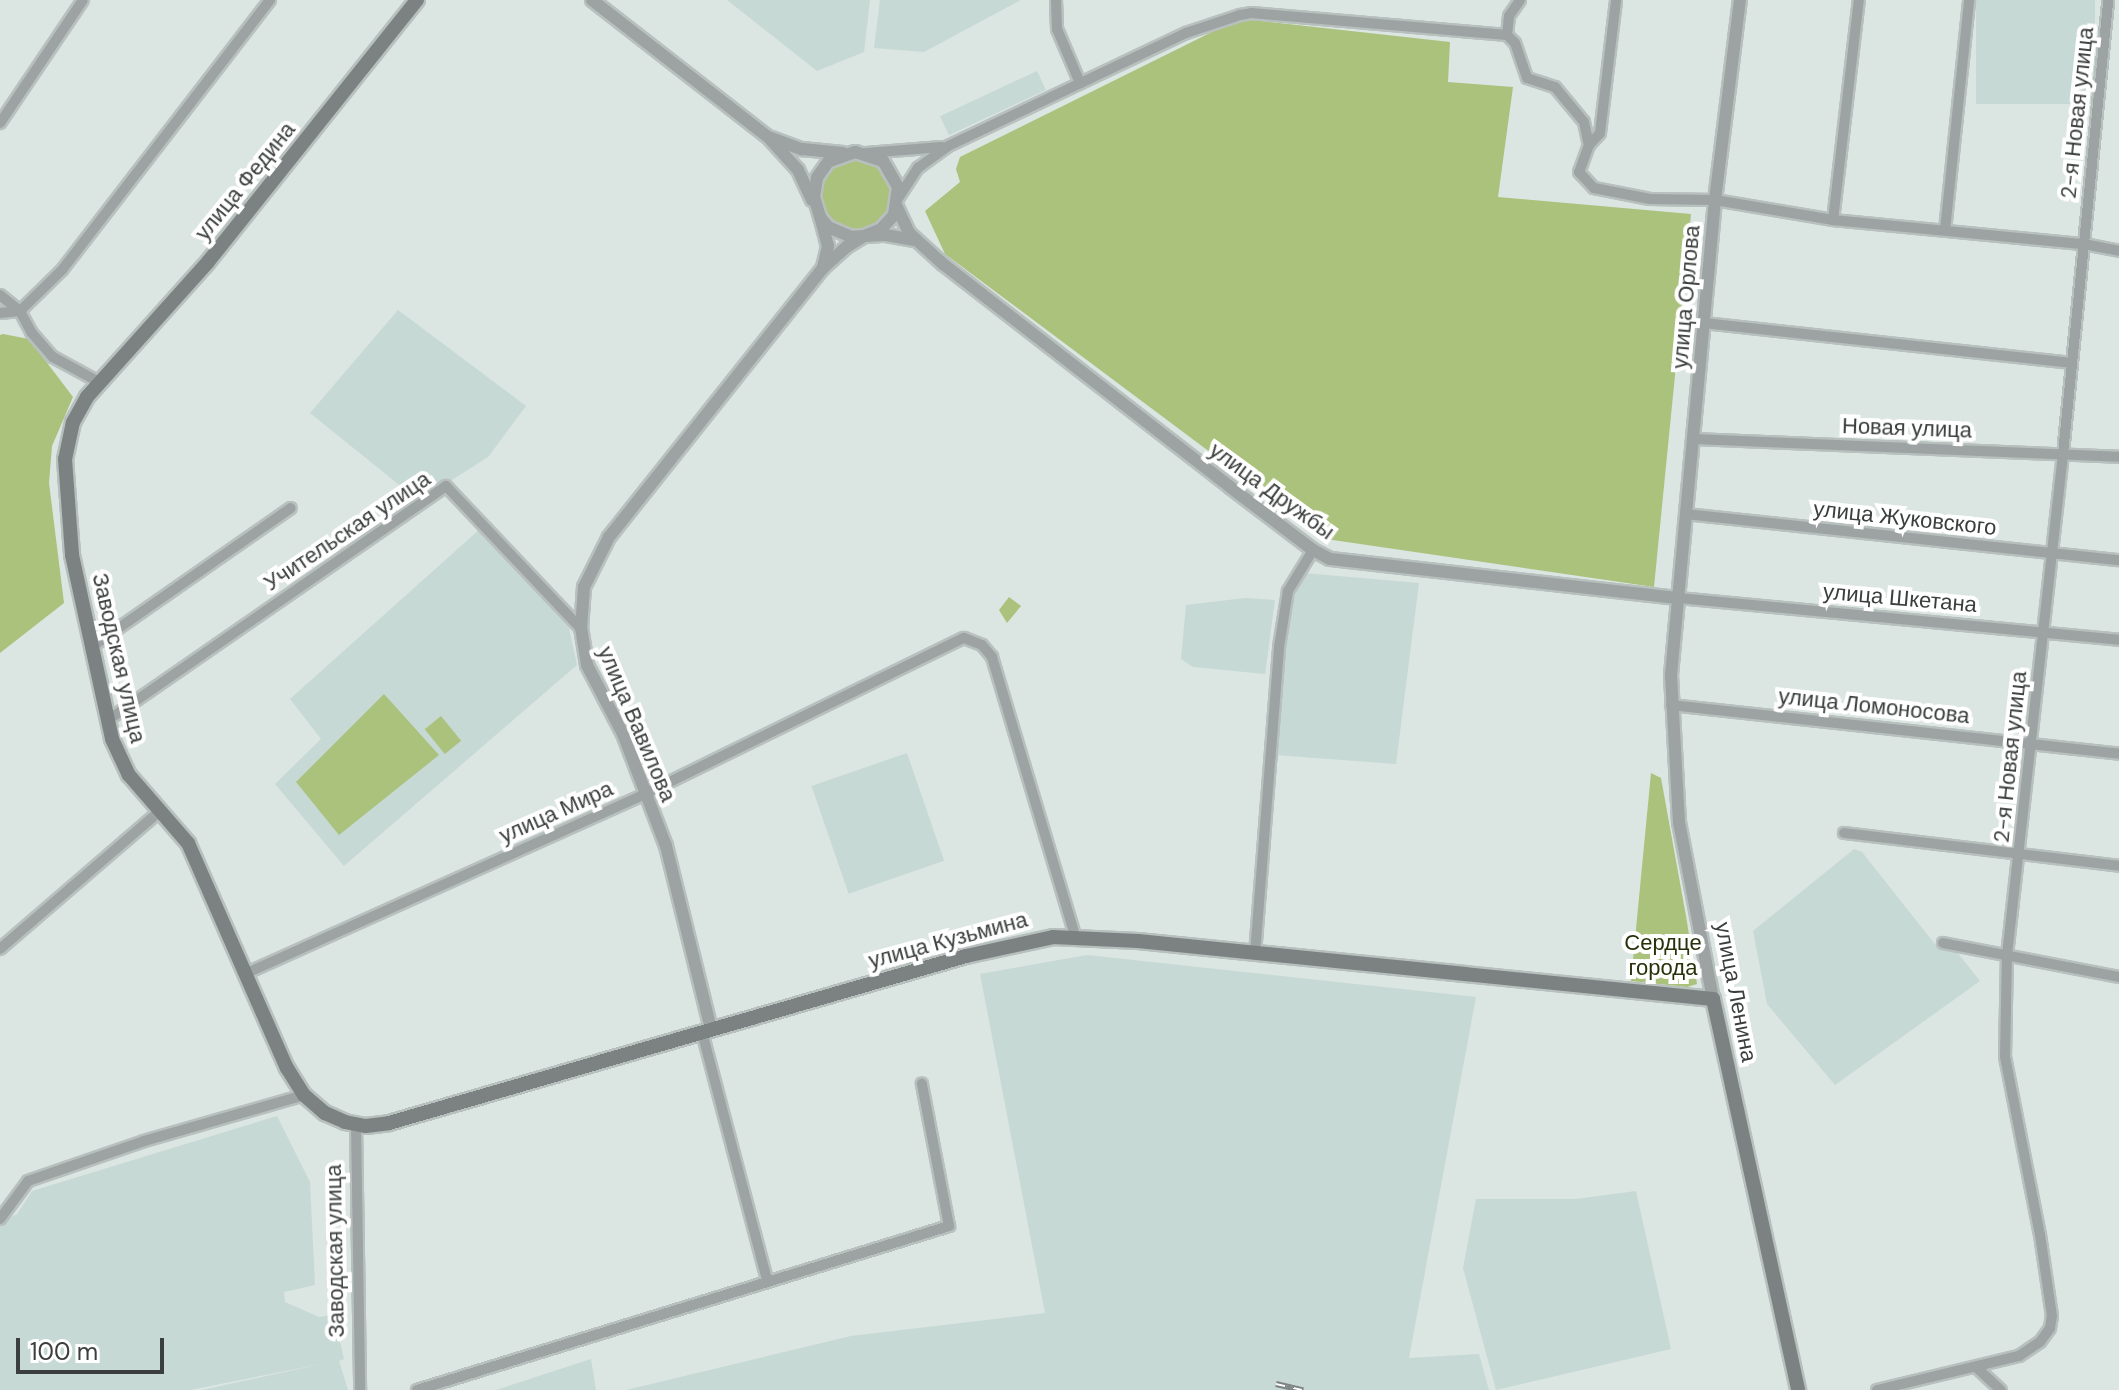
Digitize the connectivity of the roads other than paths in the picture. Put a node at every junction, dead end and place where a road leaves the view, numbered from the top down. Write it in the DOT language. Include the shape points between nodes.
graph roads {
  1 [pos="83,0"];
  2 [pos="270,0"];
  3 [pos="417,0"];
  4 [pos="592,0"];
  5 [pos="1056,0"];
  6 [pos="1520,0"];
  7 [pos="1616,0"];
  8 [pos="1740,0"];
  9 [pos="1859,0"];
  10 [pos="1969,0"];
  11 [pos="2108,0"];
  12 [pos="1507,35"];
  13 [pos="1080,83"];
  14 [pos="0,123"];
  15 [pos="768,137"];
  16 [pos="1589,145"];
  17 [pos="948,146"];
  18 [pos="845,153"];
  19 [pos="864,153"];
  20 [pos="1715,200"];
  21 [pos="898,202"];
  22 [pos="818,212"];
  23 [pos="1833,220"];
  24 [pos="1945,230"];
  25 [pos="864,236"];
  26 [pos="915,240"];
  27 [pos="2084,244"];
  28 [pos="2119,251"];
  29 [pos="823,268"];
  30 [pos="0,295"];
  31 [pos="20,311"];
  32 [pos="0,313"];
  33 [pos="1704,323"];
  34 [pos="2072,363"];
  35 [pos="99,382"];
  36 [pos="1693,439"];
  37 [pos="2063,454"];
  38 [pos="2119,457"];
  39 [pos="291,508"];
  40 [pos="1686,514"];
  41 [pos="1313,550"];
  42 [pos="2052,554"];
  43 [pos="2119,560"];
  44 [pos="1678,598"];
  45 [pos="581,629"];
  46 [pos="2044,631"];
  47 [pos="2119,640"];
  48 [pos="93,646"];
  49 [pos="1671,705"];
  50 [pos="108,720"];
  51 [pos="2029,743"];
  52 [pos="2119,754"];
  53 [pos="645,794"];
  54 [pos="160,811"];
  55 [pos="1844,833"];
  56 [pos="2020,854"];
  57 [pos="2119,866"];
  58 [pos="1075,936"];
  59 [pos="1943,943"];
  60 [pos="0,949"];
  61 [pos="1255,954"];
  62 [pos="2007,955"];
  63 [pos="247,973"];
  64 [pos="2119,977"];
  65 [pos="1713,999"];
  66 [pos="706,1030"];
  67 [pos="922,1084"];
  68 [pos="304,1095"];
  69 [pos="356,1125"];
  70 [pos="0,1219"];
  71 [pos="767,1279"];
  72 [pos="1976,1367"];
  73 [pos="360,1390"];
  74 [pos="417,1390"];
  75 [pos="1798,1390"];
  76 [pos="1877,1390"];
  77 [pos="2001,1390"];
  1 -- 14 [label="street"];
  2 -- 31 [label="street" via="62,270"];
  3 -- 35 [label="main road, улица Федина" via="208,262"];
  4 -- 15 [label="street"];
  5 -- 13 [label="street" via="1057,29"];
  6 -- 12 [label="street" via="1509,16"];
  7 -- 16 [label="street" via="1600,133"];
  8 -- 20 [label="street, улица Орлова"];
  9 -- 23 [label="street"];
  10 -- 24 [label="street"];
  11 -- 27 [label="street, 2-я Новая улица"];
  12 -- 13 [label="street" via="1251,13 1186,33"];
  12 -- 16 [label="street" via="1527,78 1564,95 1584,122"];
  13 -- 17 [label="street"];
  15 -- 18 [label="street" via="802,149"];
  15 -- 22 [label="street" via="798,170"];
  16 -- 20 [label="street" via="1579,172 1594,188 1650,199"];
  17 -- 19 [label="street"];
  17 -- 21 [label="street" via="918,168"];
  18 -- 19 [label="street"];
  18 -- 22 [label="street" via="828,162 817,178"];
  19 -- 21 [label="street" via="890,169"];
  20 -- 23 [label="street"];
  20 -- 33 [label="street, улица Орлова"];
  21 -- 25 [label="street" via="881,229"];
  21 -- 26 [label="street"];
  22 -- 25 [label="street" via="839,234"];
  22 -- 29 [label="street" via="828,246"];
  23 -- 24 [label="street"];
  24 -- 27 [label="street"];
  25 -- 26 [label="street"];
  25 -- 29 [label="street, улица Вавилова"];
  26 -- 41 [label="street, улица Дружбы"];
  27 -- 28 [label="street"];
  27 -- 34 [label="street, 2-я Новая улица"];
  29 -- 45 [label="street, улица Вавилова" via="609,537 584,587"];
  30 -- 31 [label="street"];
  31 -- 32 [label="street"];
  31 -- 35 [label="street" via="53,357"];
  33 -- 34 [label="street"];
  33 -- 36 [label="street, улица Орлова"];
  34 -- 37 [label="street, 2-я Новая улица"];
  35 -- 48 [label="main road, Заводская улица" via="79,409 65,459 72,555"];
  36 -- 37 [label="street, Новая улица"];
  36 -- 40 [label="street, улица Орлова"];
  37 -- 38 [label="street, Новая улица"];
  37 -- 42 [label="street, 2-я Новая улица"];
  39 -- 48 [label="street"];
  40 -- 42 [label="street, улица Жуковского"];
  40 -- 44 [label="street, улица Орлова"];
  41 -- 44 [label="street, улица Дружбы" via="1349,563"];
  41 -- 61 [label="street" via="1288,591 1279,647"];
  42 -- 43 [label="street, улица Жуковского"];
  42 -- 46 [label="street, 2-я Новая улица"];
  44 -- 46 [label="street, улица Шкетана"];
  44 -- 49 [label="street, улица Ленина"];
  45 -- 50 [label="street, Учительская улица" via="446,486"];
  45 -- 53 [label="street, улица Вавилова" via="587,665 623,734"];
  46 -- 47 [label="street, улица Шкетана"];
  46 -- 51 [label="street, 2-я Новая улица"];
  48 -- 50 [label="main road, Заводская улица"];
  49 -- 51 [label="street, улица Ломоносова"];
  49 -- 65 [label="street, улица Ленина" via="1679,823"];
  50 -- 54 [label="main road, Заводская улица" via="122,764"];
  51 -- 52 [label="street, улица Ломоносова"];
  51 -- 56 [label="street, 2-я Новая улица"];
  53 -- 58 [label="street, улица Мира" via="964,638 982,645 992,657"];
  53 -- 63 [label="street, улица Мира"];
  53 -- 66 [label="street, улица Вавилова" via="666,846"];
  54 -- 60 [label="street"];
  54 -- 63 [label="main road, Заводская улица" via="188,843"];
  55 -- 56 [label="street"];
  56 -- 57 [label="street"];
  56 -- 62 [label="street, 2-я Новая улица"];
  58 -- 61 [label="main road, улица Кузьмина"];
  58 -- 66 [label="main road, улица Кузьмина" via="1015,943"];
  59 -- 62 [label="street"];
  61 -- 65 [label="main road, улица Кузьмина"];
  62 -- 64 [label="street"];
  62 -- 72 [label="street, 2-я Новая улица" via="2005,1057 2052,1316 2050,1328 2031,1349"];
  63 -- 68 [label="main road, Заводская улица"];
  65 -- 75 [label="main road, улица Ленина"];
  66 -- 69 [label="main road, улица Кузьмина" via="389,1123"];
  66 -- 71 [label="street, улица Вавилова"];
  67 -- 71 [label="street" via="949,1226"];
  68 -- 69 [label="main road, Заводская улица" via="325,1113"];
  68 -- 70 [label="street" via="28,1181"];
  69 -- 73 [label="street, Заводская улица"];
  71 -- 74 [label="street"];
  72 -- 76 [label="street, 2-я Новая улица"];
  72 -- 77 [label="street"];
}
